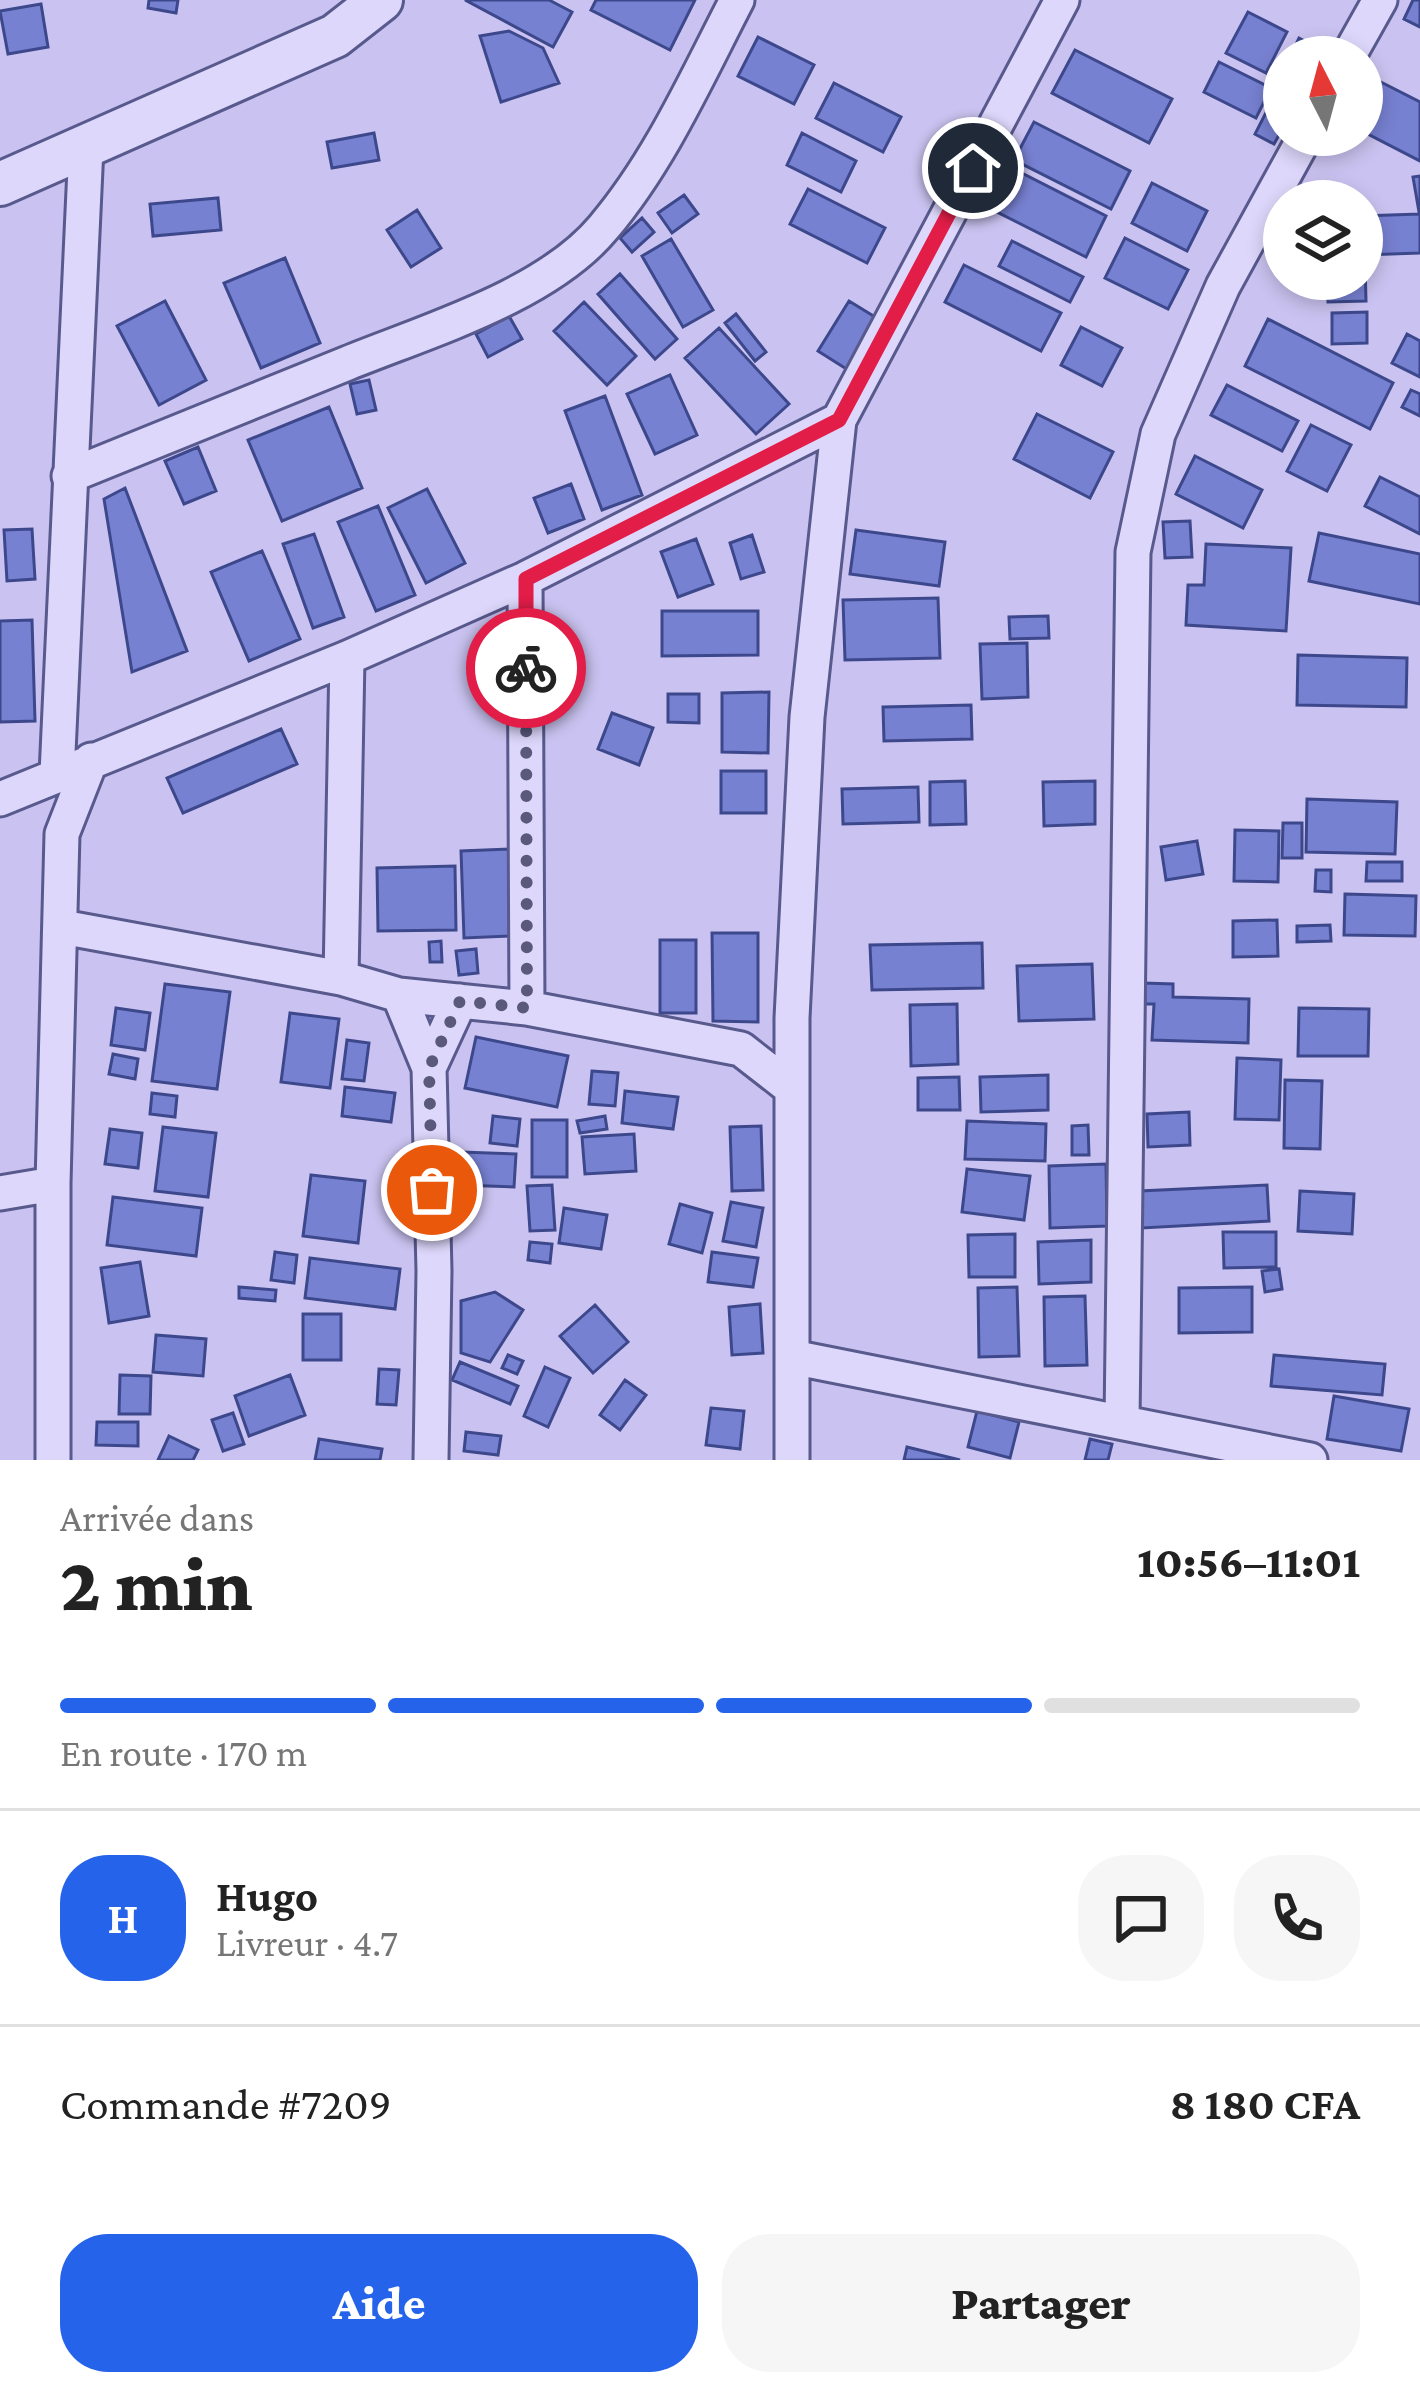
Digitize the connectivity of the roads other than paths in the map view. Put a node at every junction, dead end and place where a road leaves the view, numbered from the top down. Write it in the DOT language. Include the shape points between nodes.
graph roads {
  1 [pos="381,0"];
  2 [pos="737,0"];
  3 [pos="1062,0"];
  4 [pos="1380,0"];
  5 [pos="1360,36"];
  6 [pos="86,147"];
  7 [pos="1294,156"];
  8 [pos="0,184"];
  9 [pos="839,420"];
  10 [pos="69,476"];
  11 [pos="526,579"];
  12 [pos="346,658"];
  13 [pos="91,760"];
  14 [pos="57,774"];
  15 [pos="9,795"];
  16 [pos="62,834"];
  17 [pos="62,927"];
  18 [pos="341,978"];
  19 [pos="399,995"];
  20 [pos="460,1001"];
  21 [pos="527,1008"];
  22 [pos="792,1018"];
  23 [pos="741,1049"];
  24 [pos="429,1068"];
  25 [pos="791,1088"];
  26 [pos="53,1184"];
  27 [pos="5,1193"];
  28 [pos="53,1222"];
  29 [pos="792,1357"];
  30 [pos="1122,1422"];
  31 [pos="53,1460"];
  32 [pos="431,1460"];
  33 [pos="792,1460"];
  34 [pos="1310,1460"];
  1 -- 6 [label="street" via="335,36"];
  2 -- 10 [label="street" via="636,182 601,231 567,259 488,306"];
  3 -- 9 [label="street"];
  4 -- 5 [label="street"];
  6 -- 8 [label="street"];
  6 -- 10 [label="street"];
  7 -- 30 [label="street" via="1223,286 1158,434 1133,552"];
  9 -- 11 [label="street"];
  9 -- 22 [label="street" via="807,717"];
  10 -- 14 [label="street"];
  11 -- 12 [label="street"];
  11 -- 21 [label="street"];
  12 -- 13 [label="street"];
  12 -- 18 [label="street"];
  13 -- 14 [label="street"];
  13 -- 16 [label="street"];
  14 -- 15 [label="street"];
  15 -- 16 [label="street"];
  16 -- 17 [label="street"];
  17 -- 18 [label="street"];
  17 -- 26 [label="street"];
  18 -- 19 [label="street"];
  19 -- 20 [label="street"];
  19 -- 24 [label="street"];
  20 -- 21 [label="street"];
  20 -- 24 [label="street"];
  21 -- 23 [label="street"];
  22 -- 23 [label="street"];
  22 -- 25 [label="street"];
  23 -- 25 [label="street"];
  24 -- 32 [label="street"];
  25 -- 29 [label="street"];
  26 -- 27 [label="street"];
  26 -- 28 [label="street"];
  27 -- 28 [label="street"];
  28 -- 31 [label="street"];
  29 -- 30 [label="street"];
  29 -- 33 [label="street"];
  30 -- 34 [label="street"];
}
